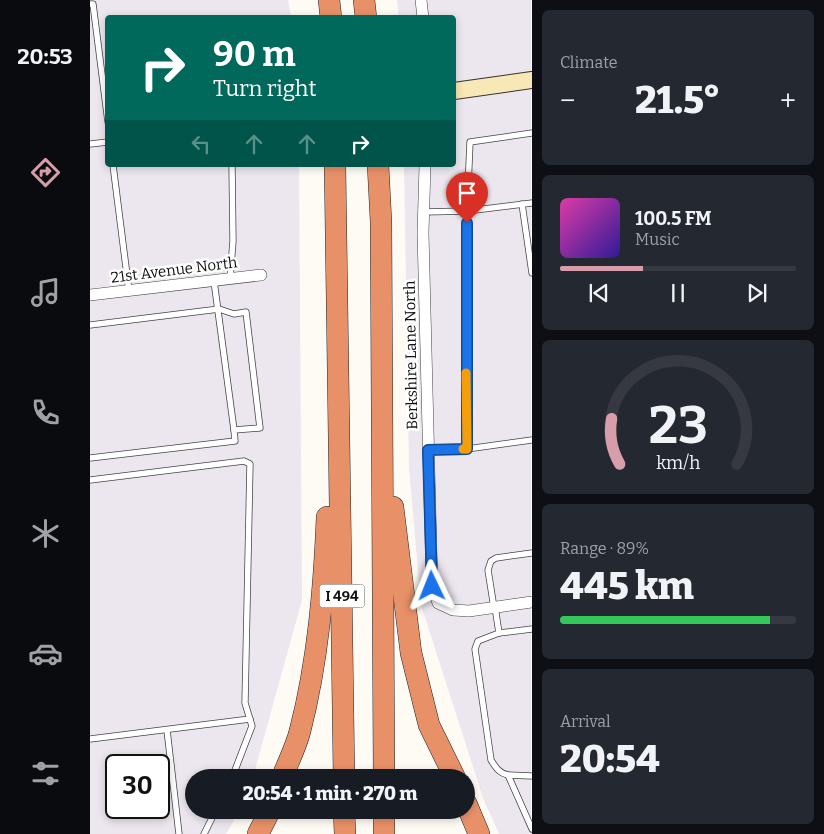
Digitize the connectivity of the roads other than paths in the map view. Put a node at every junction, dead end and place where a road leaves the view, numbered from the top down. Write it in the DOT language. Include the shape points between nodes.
graph roads {
  1 [pos="329,0"];
  2 [pos="364,0"];
  3 [pos="421,0"];
  4 [pos="92,3"];
  5 [pos="331,15"];
  6 [pos="366,15"];
  7 [pos="423,15"];
  8 [pos="532,80"];
  9 [pos="456,91"];
  10 [pos="105,100"];
  11 [pos="532,133"];
  12 [pos="105,142"];
  13 [pos="90,144"];
  14 [pos="113,167"];
  15 [pos="232,167"];
  16 [pos="335,167"];
  17 [pos="378,167"];
  18 [pos="425,167"];
  19 [pos="532,203"];
  20 [pos="522,204"];
  21 [pos="467,211"];
  22 [pos="424,212"];
  23 [pos="532,273"];
  24 [pos="262,275"];
  25 [pos="230,279"];
  26 [pos="214,281"];
  27 [pos="129,291"];
  28 [pos="90,295"];
  29 [pos="219,309"];
  30 [pos="90,325"];
  31 [pos="382,392"];
  32 [pos="339,416"];
  33 [pos="234,430"];
  34 [pos="532,440"];
  35 [pos="467,449"];
  36 [pos="428,450"];
  37 [pos="90,458"];
  38 [pos="90,480"];
  39 [pos="532,553"];
  40 [pos="532,602"];
  41 [pos="494,607"];
  42 [pos="532,629"];
  43 [pos="499,633"];
  44 [pos="250,719"];
  45 [pos="167,730"];
  46 [pos="90,740"];
  47 [pos="235,769"];
  48 [pos="286,769"];
  49 [pos="344,769"];
  50 [pos="384,769"];
  51 [pos="451,769"];
  52 [pos="508,776"];
  53 [pos="532,776"];
  54 [pos="212,819"];
  55 [pos="266,819"];
  56 [pos="344,819"];
  57 [pos="384,819"];
  58 [pos="473,819"];
  59 [pos="532,828"];
  60 [pos="179,834"];
  61 [pos="204,834"];
  62 [pos="258,834"];
  63 [pos="345,834"];
  64 [pos="384,834"];
  65 [pos="479,834"];
  1 -- 5 [label="highway"];
  2 -- 6 [label="highway"];
  3 -- 7 [label="street"];
  4 -- 10 [label="lane"];
  8 -- 9 [label="street"];
  11 -- 21 [label="lane" via="470,142"];
  12 -- 13 [label="lane"];
  14 -- 27 [label="lane"];
  15 -- 25 [label="lane"];
  16 -- 32 [label="highway, I 494"];
  17 -- 31 [label="highway, I 494"];
  18 -- 22 [label="street, Berkshire Lane North"];
  19 -- 20 [label="lane"];
  20 -- 21 [label="lane"];
  20 -- 23 [label="lane"];
  21 -- 22 [label="lane"];
  21 -- 35 [label="lane"];
  22 -- 36 [label="street, Berkshire Lane North"];
  24 -- 25 [label="street, 21st Avenue North"];
  25 -- 26 [label="street, 21st Avenue North"];
  26 -- 27 [label="street, 21st Avenue North"];
  26 -- 29 [label="lane"];
  27 -- 28 [label="street, 21st Avenue North"];
  29 -- 30 [label="lane"];
  29 -- 33 [label="lane"];
  29 -- 33 [label="lane" via="234,314 246,312 260,428"];
  31 -- 50 [label="highway, I 494"];
  31 -- 51 [label="highway" via="411,653 429,725"];
  32 -- 48 [label="highway" via="331,445 325,561 314,668 300,733"];
  32 -- 49 [label="highway, I 494"];
  33 -- 37 [label="lane" via="235,441"];
  34 -- 35 [label="lane"];
  35 -- 36 [label="lane"];
  36 -- 41 [label="street, Berkshire Lane North" via="432,586 438,602 454,610"];
  38 -- 44 [label="lane" via="244,461 250,464 245,703"];
  39 -- 41 [label="lane" via="491,561 488,570"];
  40 -- 41 [label="street"];
  41 -- 43 [label="lane"];
  42 -- 43 [label="lane"];
  43 -- 52 [label="lane" via="478,641 475,648 491,760"];
  44 -- 45 [label="lane"];
  44 -- 47 [label="lane" via="252,726"];
  45 -- 46 [label="lane"];
  45 -- 60 [label="lane"];
  52 -- 53 [label="lane"];
  52 -- 59 [label="lane"];
  54 -- 61 [label="lane"];
  55 -- 62 [label="highway"];
  56 -- 63 [label="highway"];
  57 -- 64 [label="highway"];
  58 -- 65 [label="highway"];
}
